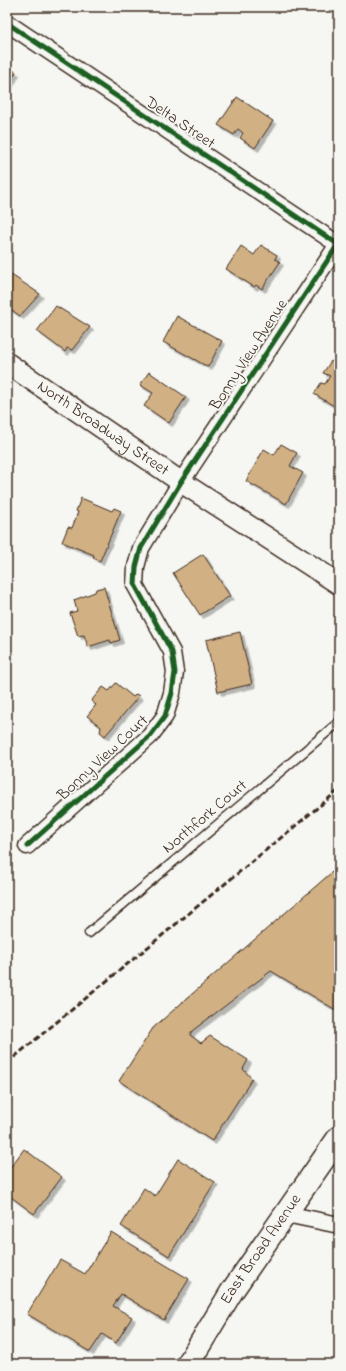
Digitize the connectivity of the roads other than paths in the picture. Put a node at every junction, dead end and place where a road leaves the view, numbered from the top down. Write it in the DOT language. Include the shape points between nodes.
graph roads {
  1 [pos="7,23"];
  2 [pos="339,244"];
  3 [pos="9,368"];
  4 [pos="181,482"];
  5 [pos="339,584"];
  6 [pos="339,722"];
  7 [pos="27,846"];
  8 [pos="90,933"];
  9 [pos="339,1137"];
  10 [pos="286,1214"];
  11 [pos="339,1225"];
  12 [pos="188,1364"];
  1 -- 2 [label="street, Delta Street"];
  2 -- 4 [label="street, Bonny View Avenue"];
  3 -- 4 [label="street, North Broadway Street"];
  4 -- 5 [label="street, North Broadway Street"];
  4 -- 7 [label="street, Bonny View Court" via="141,548 136,567 135,585 172,652 175,672 165,716 150,736"];
  6 -- 8 [label="lane, Northfork Court"];
  9 -- 10 [label="main road, East Broad Avenue"];
  10 -- 11 [label="street"];
  10 -- 12 [label="main road, East Broad Avenue" via="232,1291"];
}
